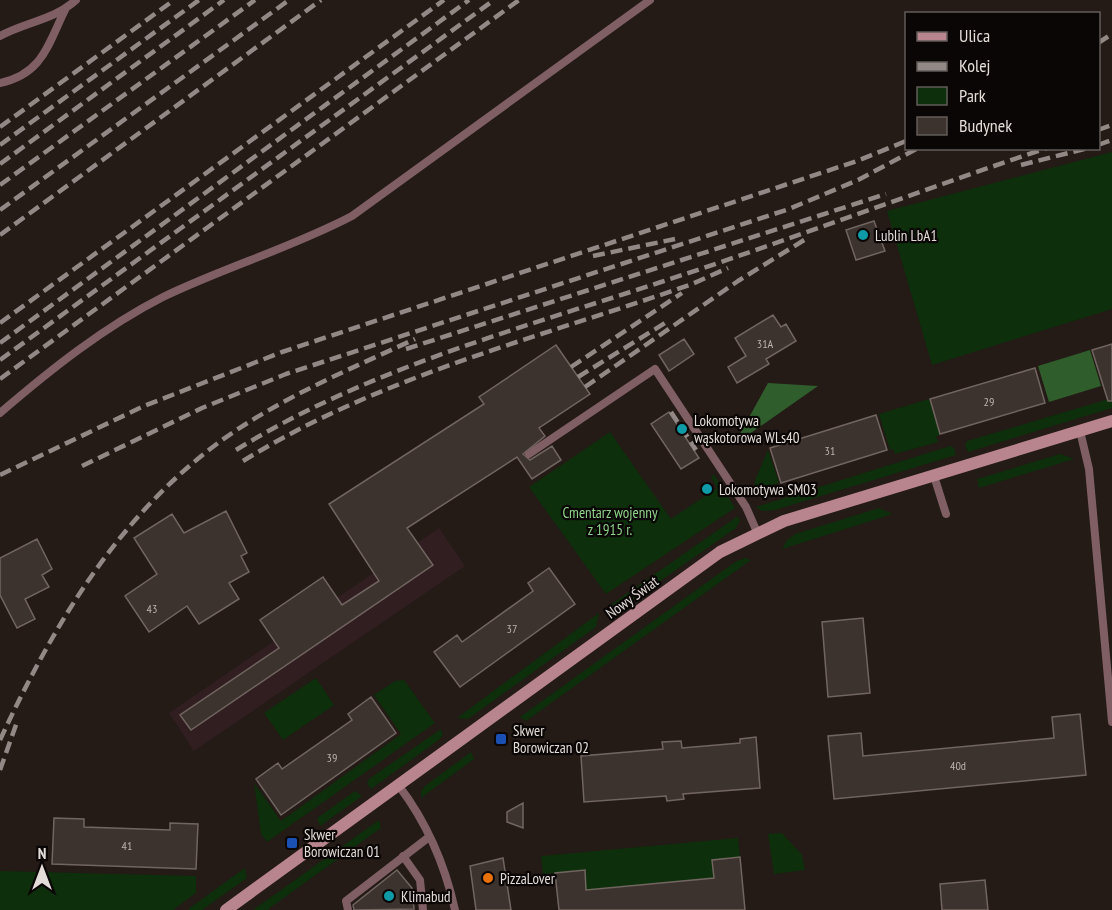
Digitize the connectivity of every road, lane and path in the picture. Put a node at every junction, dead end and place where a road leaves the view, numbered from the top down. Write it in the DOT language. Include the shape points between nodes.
graph roads {
  1 [pos="76,0"];
  2 [pos="650,0"];
  3 [pos="65,10"];
  4 [pos="0,36"];
  5 [pos="0,83"];
  6 [pos="0,413"];
  7 [pos="1112,421"];
  8 [pos="1080,431"];
  9 [pos="529,454"];
  10 [pos="934,476"];
  11 [pos="946,514"];
  12 [pos="757,532"];
  13 [pos="1112,722"];
  14 [pos="399,786"];
  15 [pos="429,837"];
  16 [pos="403,856"];
  17 [pos="226,910"];
  18 [pos="348,910"];
  19 [pos="423,910"];
  20 [pos="455,910"];
  1 -- 3 [label="lane"];
  2 -- 6 [label="lane" via="352,216 312,237 165,297 116,323"];
  3 -- 4 [label="lane"];
  3 -- 5 [label="lane" via="46,53 25,74"];
  7 -- 8 [label="street, Nowy Świat"];
  8 -- 10 [label="street, Nowy Świat"];
  8 -- 13 [label="lane" via="1089,469"];
  9 -- 12 [label="lane" via="656,369 746,507"];
  10 -- 11 [label="lane"];
  10 -- 12 [label="street, Nowy Świat"];
  12 -- 14 [label="street, Nowy Świat" via="720,552"];
  14 -- 15 [label="lane" via="415,807"];
  14 -- 17 [label="street, Nowy Świat"];
  15 -- 16 [label="lane"];
  15 -- 20 [label="lane" via="447,874"];
  16 -- 18 [label="lane" via="346,901"];
  16 -- 19 [label="lane" via="420,880"];
}
